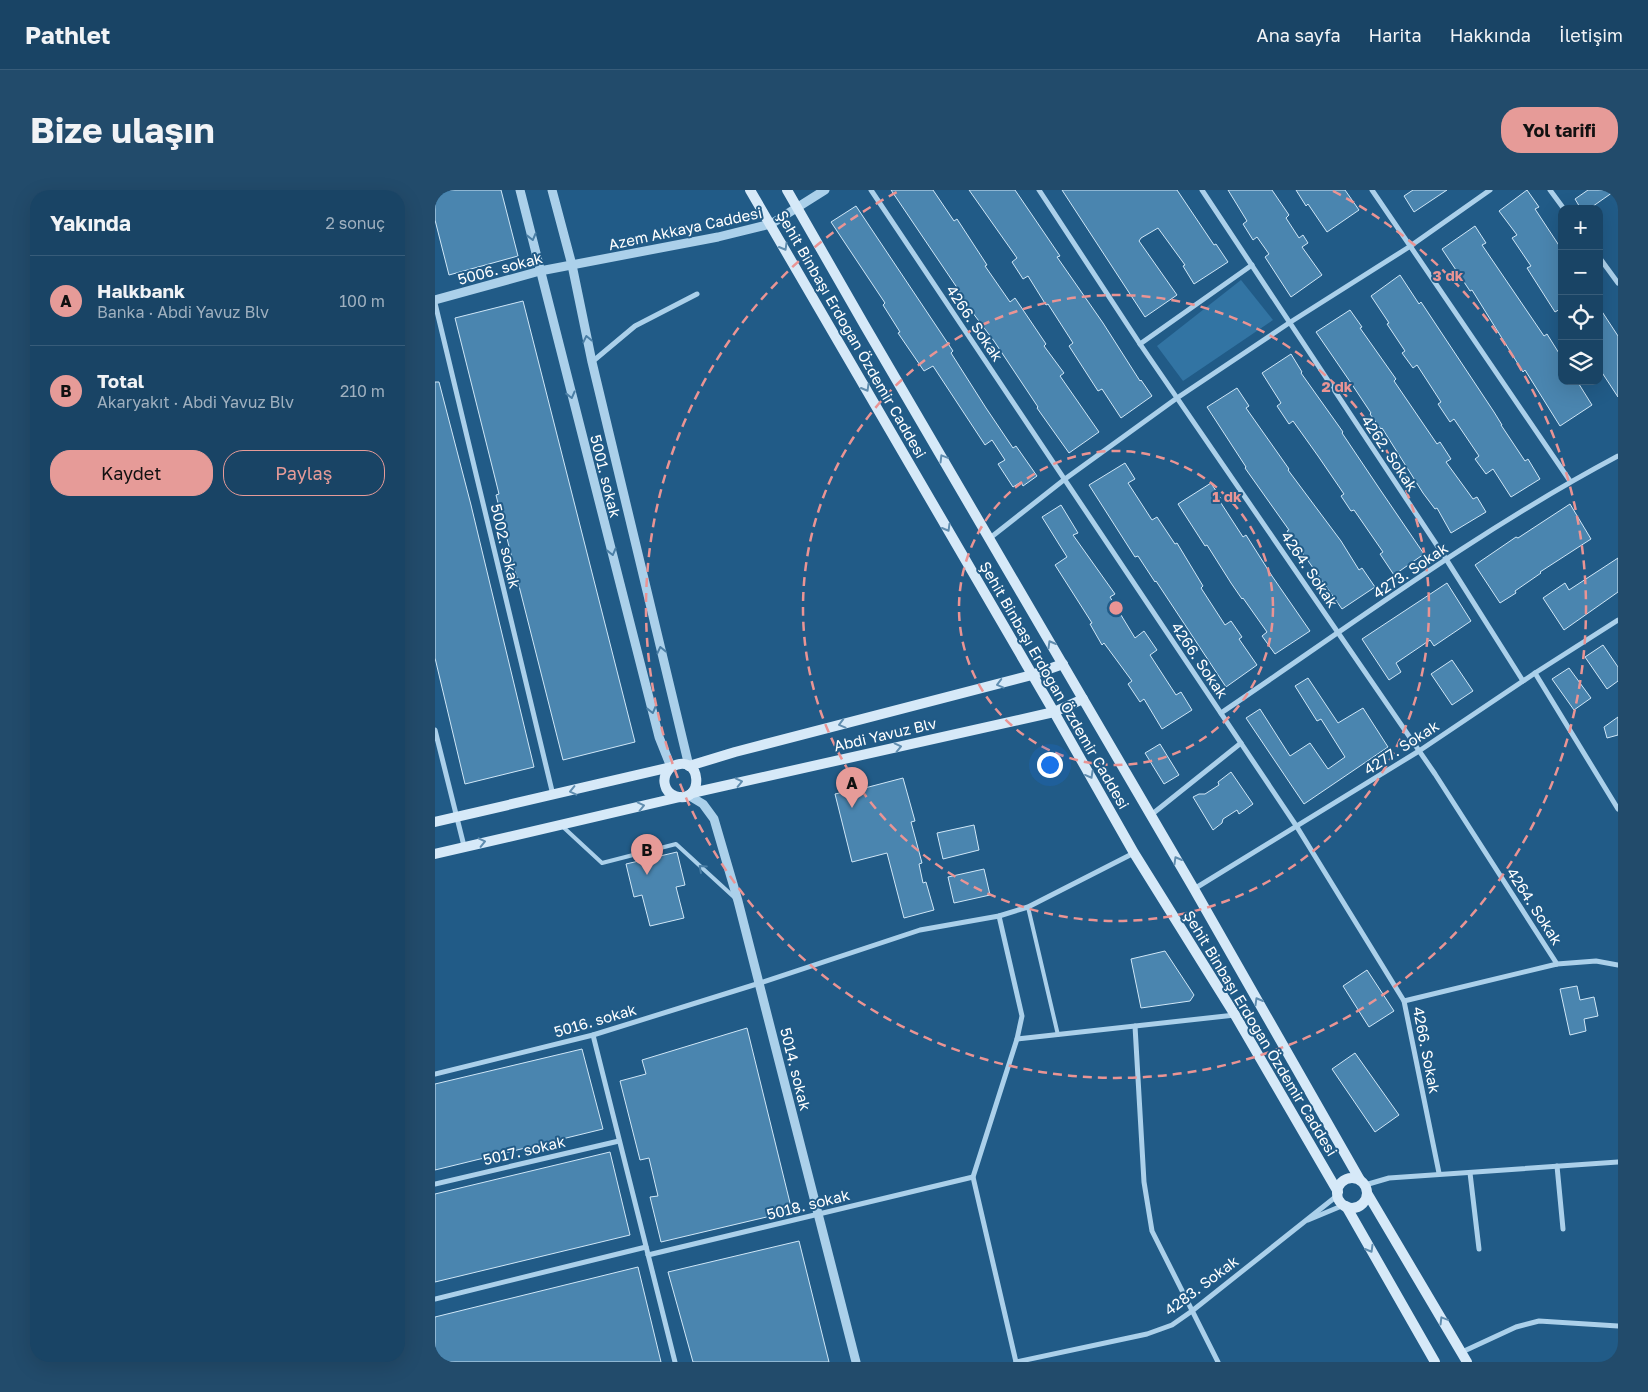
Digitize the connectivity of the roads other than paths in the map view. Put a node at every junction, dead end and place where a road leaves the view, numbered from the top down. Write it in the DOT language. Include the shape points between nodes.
graph roads {
  1 [pos="520,190"];
  2 [pos="552,190"];
  3 [pos="750,190"];
  4 [pos="787,190"];
  5 [pos="825,190"];
  6 [pos="871,190"];
  7 [pos="1039,190"];
  8 [pos="1202,190"];
  9 [pos="1372,190"];
  10 [pos="1490,190"];
  11 [pos="1550,190"];
  12 [pos="1561,205"];
  13 [pos="797,207"];
  14 [pos="771,224"];
  15 [pos="1409,247"];
  16 [pos="1603,263"];
  17 [pos="1252,264"];
  18 [pos="572,265"];
  19 [pos="540,271"];
  20 [pos="1618,283"];
  21 [pos="697,294"];
  22 [pos="435,302"];
  23 [pos="1289,323"];
  24 [pos="1140,344"];
  25 [pos="593,362"];
  26 [pos="1177,398"];
  27 [pos="1618,456"];
  28 [pos="1065,479"];
  29 [pos="1570,481"];
  30 [pos="990,538"];
  31 [pos="1446,559"];
  32 [pos="1618,620"];
  33 [pos="1339,633"];
  34 [pos="1063,664"];
  35 [pos="1535,673"];
  36 [pos="1032,675"];
  37 [pos="1523,681"];
  38 [pos="1083,698"];
  39 [pos="1054,712"];
  40 [pos="1221,713"];
  41 [pos="435,730"];
  42 [pos="1241,743"];
  43 [pos="1419,751"];
  44 [pos="689,766"];
  45 [pos="671,767"];
  46 [pos="553,795"];
  47 [pos="687,795"];
  48 [pos="1618,809"];
  49 [pos="1151,815"];
  50 [pos="456,817"];
  51 [pos="435,822"];
  52 [pos="560,824"];
  53 [pos="1297,826"];
  54 [pos="464,846"];
  55 [pos="1134,853"];
  56 [pos="435,854"];
  57 [pos="1194,889"];
  58 [pos="738,901"];
  59 [pos="1028,907"];
  60 [pos="999,916"];
  61 [pos="1557,964"];
  62 [pos="1618,965"];
  63 [pos="760,983"];
  64 [pos="1404,1000"];
  65 [pos="1235,1015"];
  66 [pos="1135,1026"];
  67 [pos="593,1035"];
  68 [pos="1057,1035"];
  69 [pos="1017,1039"];
  70 [pos="435,1074"];
  71 [pos="619,1141"];
  72 [pos="1618,1162"];
  73 [pos="1557,1166"];
  74 [pos="1439,1173"];
  75 [pos="1470,1173"];
  76 [pos="973,1177"];
  77 [pos="435,1184"];
  78 [pos="1364,1186"];
  79 [pos="1338,1194"];
  80 [pos="1345,1206"];
  81 [pos="819,1214"];
  82 [pos="1301,1223"];
  83 [pos="1563,1229"];
  84 [pos="646,1247"];
  85 [pos="1479,1249"];
  86 [pos="648,1255"];
  87 [pos="435,1298"];
  88 [pos="1192,1311"];
  89 [pos="1618,1326"];
  90 [pos="1462,1352"];
  91 [pos="675,1362"];
  92 [pos="856,1362"];
  93 [pos="1016,1362"];
  94 [pos="1218,1362"];
  95 [pos="1435,1362"];
  96 [pos="1467,1362"];
  1 -- 19 [label="street, 5001. sokak, one-way"];
  2 -- 18 [label="street, 5001. sokak"];
  3 -- 14 [label="main road, Şehit Binbaşı Erdoğan Özdemir Caddesi"];
  4 -- 13 [label="main road, Şehit Binbaşı Erdoğan Özdemir Caddesi"];
  5 -- 13 [label="street, Azem Akkaya Caddesi"];
  6 -- 28 [label="street, 4266. Sokak"];
  7 -- 24 [label="street, 4264. Sokak"];
  8 -- 17 [label="street, 4262. Sokak"];
  9 -- 15 [label="street"];
  10 -- 15 [label="street"];
  11 -- 12 [label="street"];
  13 -- 14 [label="street, Azem Akkaya Caddesi"];
  30 -- 13 [label="main road, Şehit Binbaşı Erdoğan Özdemir Caddesi, one-way"];
  14 -- 18 [label="street, Azem Akkaya Caddesi"];
  14 -- 36 [label="main road, Şehit Binbaşı Erdoğan Özdemir Caddesi, one-way"];
  15 -- 23 [label="street"];
  15 -- 29 [label="street"];
  16 -- 20 [label="street"];
  17 -- 23 [label="street, 4262. Sokak"];
  17 -- 24 [label="street"];
  18 -- 19 [label="street, 5006. sokak"];
  25 -- 18 [label="street, 5001. sokak, one-way"];
  19 -- 22 [label="street, 5006. sokak"];
  19 -- 45 [label="street, 5001. sokak, one-way" via="659,737"];
  21 -- 25 [label="street" via="635,326"];
  22 -- 46 [label="street, 5002. sokak"];
  23 -- 26 [label="street"];
  23 -- 31 [label="street, 4262. Sokak"];
  24 -- 26 [label="street, 4264. Sokak"];
  44 -- 25 [label="street, 5001. sokak, one-way"];
  26 -- 28 [label="street"];
  26 -- 33 [label="street, 4264. Sokak"];
  27 -- 29 [label="street, 4273. Sokak"];
  28 -- 30 [label="street"];
  28 -- 40 [label="street, 4266. Sokak"];
  29 -- 31 [label="street, 4273. Sokak"];
  34 -- 30 [label="main road, Şehit Binbaşı Erdoğan Özdemir Caddesi, one-way"];
  31 -- 33 [label="street, 4273. Sokak"];
  31 -- 37 [label="street, 4262. Sokak"];
  32 -- 35 [label="street, 4277. Sokak"];
  33 -- 40 [label="street, 4273. Sokak"];
  33 -- 43 [label="street, 4264. Sokak"];
  34 -- 36 [label="main road, Abdi Yavuz Blv"];
  34 -- 38 [label="main road, Şehit Binbaşı Erdoğan Özdemir Caddesi"];
  35 -- 37 [label="street, 4277. Sokak"];
  35 -- 48 [label="street"];
  36 -- 39 [label="main road, Şehit Binbaşı Erdoğan Özdemir Caddesi"];
  36 -- 44 [label="main road, Abdi Yavuz Blv, one-way"];
  37 -- 43 [label="street, 4277. Sokak"];
  38 -- 39 [label="main road, Abdi Yavuz Blv"];
  38 -- 49 [label="main road, Şehit Binbaşı Erdoğan Özdemir Caddesi"];
  47 -- 39 [label="main road, Abdi Yavuz Blv, one-way"];
  39 -- 55 [label="main road, Şehit Binbaşı Erdoğan Özdemir Caddesi, one-way"];
  40 -- 42 [label="street, 4266. Sokak"];
  41 -- 50 [label="street"];
  42 -- 49 [label="street"];
  42 -- 53 [label="street, 4266. Sokak"];
  43 -- 53 [label="street, 4277. Sokak"];
  43 -- 61 [label="street, 4264. Sokak"];
  44 -- 45 [label="main road, Abdi Yavuz Blv"];
  44 -- 47 [label="main road" via="695,772 697,785"];
  45 -- 46 [label="main road, Abdi Yavuz Blv, one-way"];
  45 -- 47 [label="main road" via="665,774 664,783 671,794"];
  46 -- 50 [label="main road, Abdi Yavuz Blv"];
  52 -- 47 [label="main road, Abdi Yavuz Blv, one-way"];
  47 -- 58 [label="street, 5014. sokak" via="703,804 714,818"];
  57 -- 49 [label="main road, Şehit Binbaşı Erdoğan Özdemir Caddesi, one-way"];
  50 -- 51 [label="main road, Abdi Yavuz Blv"];
  50 -- 54 [label="street"];
  54 -- 52 [label="main road, Abdi Yavuz Blv, one-way"];
  58 -- 52 [label="lane, one-way" via="676,844 602,863"];
  53 -- 57 [label="street, 4277. Sokak"];
  53 -- 64 [label="street, 4266. Sokak"];
  54 -- 56 [label="main road, Abdi Yavuz Blv"];
  55 -- 59 [label="street, 5016. sokak"];
  55 -- 65 [label="main road, Şehit Binbaşı Erdoğan Özdemir Caddesi"];
  78 -- 57 [label="main road, Şehit Binbaşı Erdoğan Özdemir Caddesi, one-way"];
  58 -- 63 [label="street, 5014. sokak"];
  59 -- 60 [label="street, 5016. sokak"];
  59 -- 68 [label="lane"];
  60 -- 63 [label="street, 5016. sokak" via="920,930"];
  60 -- 69 [label="street" via="1022,1016"];
  61 -- 62 [label="street" via="1596,962"];
  61 -- 64 [label="street"];
  63 -- 67 [label="street, 5016. sokak"];
  63 -- 81 [label="street, 5014. sokak"];
  64 -- 74 [label="street, 4266. Sokak"];
  65 -- 66 [label="street"];
  65 -- 79 [label="main road, Şehit Binbaşı Erdoğan Özdemir Caddesi"];
  66 -- 68 [label="street"];
  66 -- 88 [label="street" via="1144,1182 1152,1231"];
  67 -- 70 [label="street, 5016. sokak"];
  67 -- 71 [label="street"];
  68 -- 69 [label="street"];
  69 -- 76 [label="street"];
  71 -- 77 [label="street, 5017. sokak"];
  71 -- 84 [label="street"];
  72 -- 73 [label="street"];
  73 -- 75 [label="street"];
  73 -- 83 [label="street"];
  74 -- 75 [label="street"];
  74 -- 78 [label="street" via="1389,1178"];
  75 -- 85 [label="street"];
  76 -- 81 [label="street, 5018. sokak"];
  76 -- 93 [label="street"];
  78 -- 79 [label="main road" via="1356,1178 1346,1179 1339,1186"];
  78 -- 80 [label="main road" via="1367,1198 1361,1205"];
  90 -- 78 [label="main road, Şehit Binbaşı Erdoğan Özdemir Caddesi, one-way"];
  79 -- 80 [label="main road"];
  79 -- 82 [label="street, 4283. Sokak"];
  80 -- 82 [label="street, 4283. Sokak"];
  80 -- 95 [label="main road, one-way"];
  81 -- 86 [label="street, 5018. sokak"];
  81 -- 92 [label="street, 5014. sokak"];
  82 -- 88 [label="street, 4283. Sokak"];
  84 -- 86 [label="street"];
  84 -- 87 [label="street"];
  86 -- 91 [label="street"];
  88 -- 93 [label="street, 4283. Sokak" via="1172,1325 1147,1334"];
  88 -- 94 [label="street"];
  89 -- 90 [label="street" via="1539,1321 1515,1327"];
  90 -- 96 [label="main road, Şehit Binbaşı Erdoğan Özdemir Caddesi"];
}
